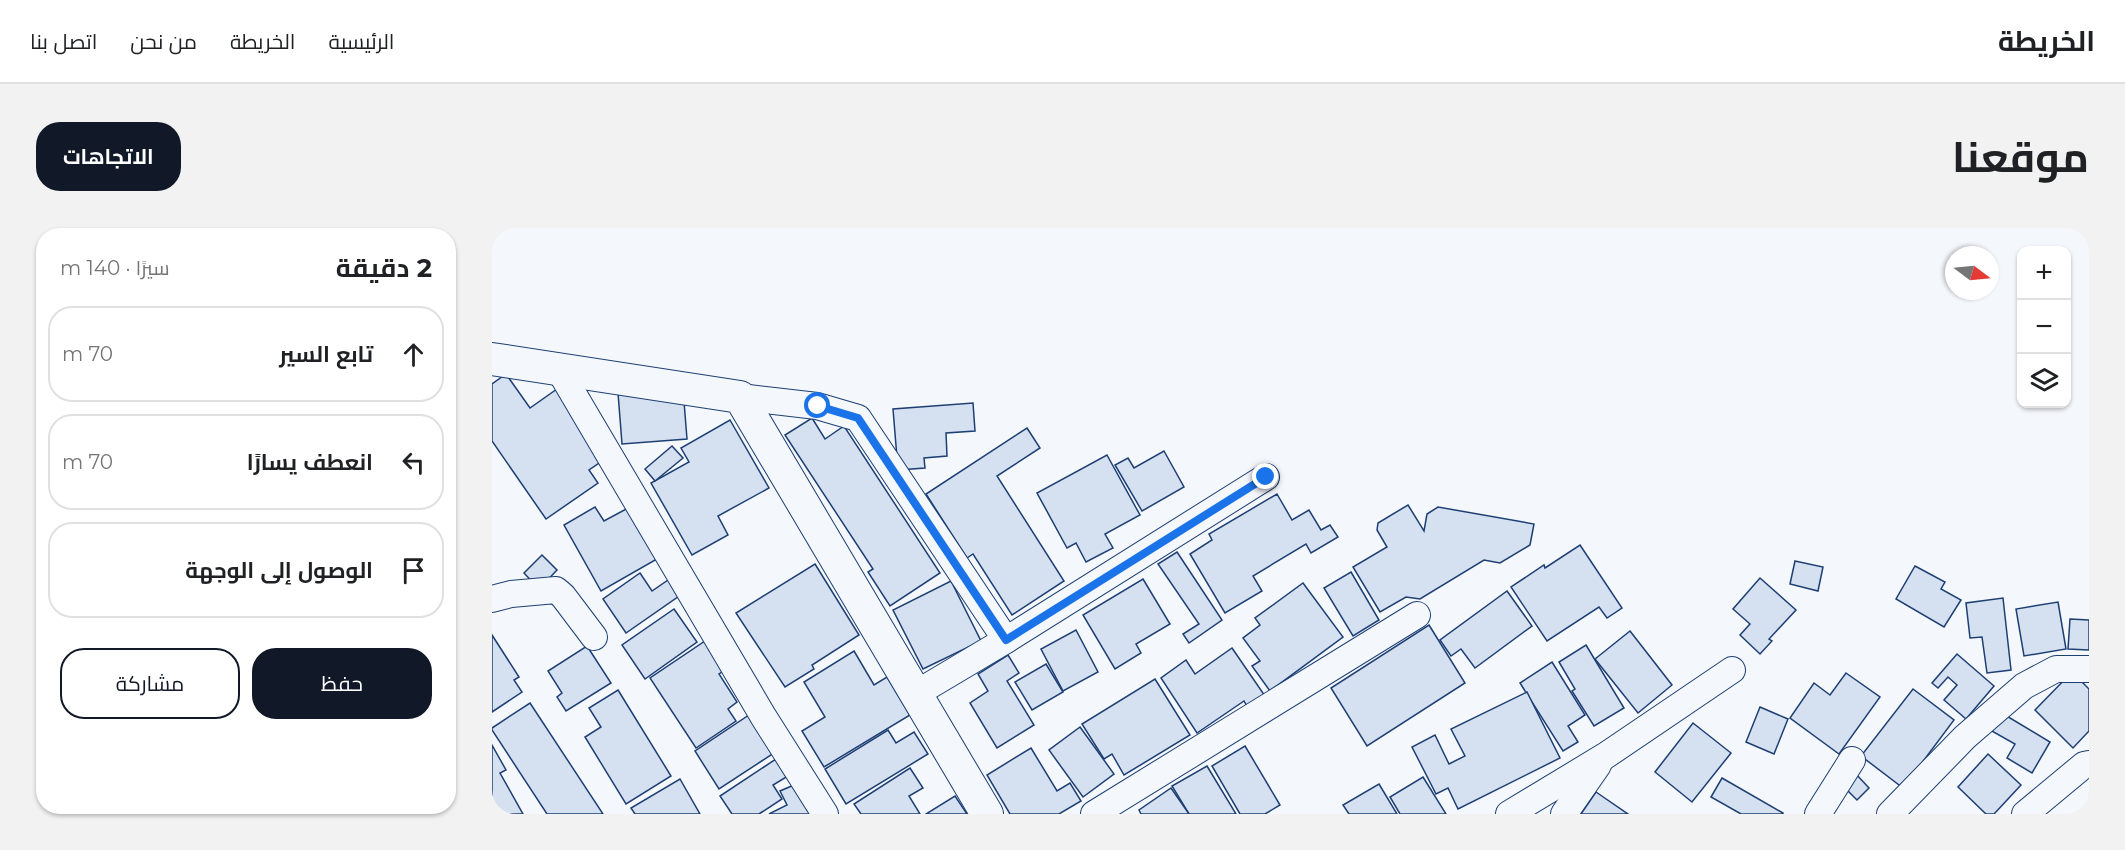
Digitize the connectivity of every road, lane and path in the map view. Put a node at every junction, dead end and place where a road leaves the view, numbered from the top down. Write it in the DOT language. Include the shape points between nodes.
graph roads {
  1 [pos="492,358"];
  2 [pos="558,368"];
  3 [pos="740,397"];
  4 [pos="1266,477"];
  5 [pos="492,599"];
  6 [pos="1417,615"];
  7 [pos="594,637"];
  8 [pos="1006,640"];
  9 [pos="2089,669"];
  10 [pos="1731,670"];
  11 [pos="917,693"];
  12 [pos="1605,756"];
  13 [pos="1852,760"];
  14 [pos="2089,764"];
  15 [pos="825,814"];
  16 [pos="987,814"];
  17 [pos="1094,814"];
  18 [pos="1509,814"];
  19 [pos="1564,814"];
  20 [pos="1818,814"];
  21 [pos="1890,814"];
  22 [pos="2025,814"];
  1 -- 2 [label="street"];
  2 -- 3 [label="street"];
  2 -- 15 [label="street"];
  3 -- 8 [label="street" via="818,406 858,418"];
  3 -- 11 [label="street"];
  4 -- 8 [label="street"];
  5 -- 7 [label="street" via="556,590"];
  6 -- 17 [label="street"];
  8 -- 11 [label="street"];
  9 -- 21 [label="street" via="2056,669 2024,686 1965,737"];
  10 -- 12 [label="street"];
  11 -- 16 [label="street"];
  12 -- 18 [label="street"];
  12 -- 19 [label="street"];
  13 -- 20 [label="street"];
  14 -- 22 [label="street"];
}
